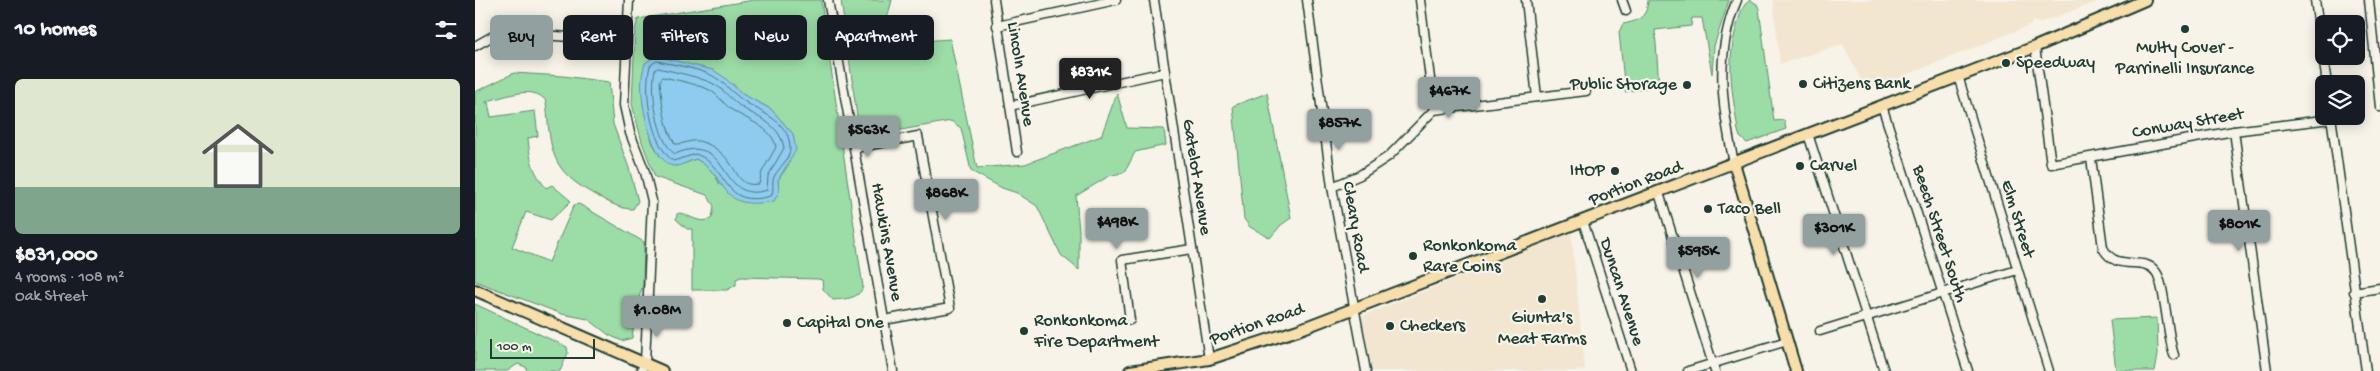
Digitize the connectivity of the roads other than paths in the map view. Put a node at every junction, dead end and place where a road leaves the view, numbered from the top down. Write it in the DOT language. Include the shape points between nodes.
graph roads {
  1 [pos="629,0"];
  2 [pos="828,0"];
  3 [pos="994,0"];
  4 [pos="1116,0"];
  5 [pos="1154,0"];
  6 [pos="1307,0"];
  7 [pos="1420,0"];
  8 [pos="1526,0"];
  9 [pos="1622,0"];
  10 [pos="1737,0"];
  11 [pos="2145,0"];
  12 [pos="2315,0"];
  13 [pos="2369,0"];
  14 [pos="1626,11"];
  15 [pos="628,15"];
  16 [pos="997,26"];
  17 [pos="563,36"];
  18 [pos="475,46"];
  19 [pos="2035,47"];
  20 [pos="625,60"];
  21 [pos="1165,72"];
  22 [pos="2326,75"];
  23 [pos="1958,76"];
  24 [pos="1587,91"];
  25 [pos="1537,97"];
  26 [pos="1010,106"];
  27 [pos="1882,106"];
  28 [pos="2380,107"];
  29 [pos="1434,110"];
  30 [pos="2315,120"];
  31 [pos="2332,125"];
  32 [pos="2234,131"];
  33 [pos="1808,134"];
  34 [pos="855,148"];
  35 [pos="1017,152"];
  36 [pos="2091,158"];
  37 [pos="1734,163"];
  38 [pos="1332,188"];
  39 [pos="1659,193"];
  40 [pos="1583,221"];
  41 [pos="1192,249"];
  42 [pos="2017,270"];
  43 [pos="2380,288"];
  44 [pos="475,290"];
  45 [pos="1943,292"];
  46 [pos="2354,292"];
  47 [pos="1354,310"];
  48 [pos="1868,316"];
  49 [pos="884,320"];
  50 [pos="1130,320"];
  51 [pos="1820,331"];
  52 [pos="1787,340"];
  53 [pos="2174,355"];
  54 [pos="1209,359"];
  55 [pos="643,367"];
  56 [pos="1714,367"];
  57 [pos="1164,369"];
  58 [pos="662,371"];
  59 [pos="893,371"];
  60 [pos="1130,371"];
  61 [pos="1366,371"];
  62 [pos="1631,371"];
  63 [pos="1688,371"];
  64 [pos="1796,371"];
  65 [pos="1884,371"];
  66 [pos="1968,371"];
  67 [pos="2049,371"];
  68 [pos="2267,371"];
  69 [pos="2366,371"];
  1 -- 15 [label="street"];
  2 -- 34 [label="street, Hawkins Avenue"];
  3 -- 16 [label="street, Lincoln Avenue"];
  4 -- 16 [label="street"];
  5 -- 21 [label="street, Gatelot Avenue"];
  6 -- 38 [label="street, Cleary Road"];
  7 -- 29 [label="street"];
  8 -- 25 [label="street"];
  9 -- 14 [label="street"];
  10 -- 37 [label="street" via="1725,31 1721,54 1721,89"];
  11 -- 19 [label="main road, Portion Road"];
  12 -- 22 [label="street"];
  13 -- 28 [label="street"];
  16 -- 26 [label="street, Lincoln Avenue"];
  17 -- 18 [label="street" via="500,32"];
  19 -- 23 [label="main road, Portion Road"];
  19 -- 36 [label="street, Conway Street" via="2051,164"];
  20 -- 55 [label="street" via="626,119 652,201"];
  21 -- 26 [label="street"];
  21 -- 41 [label="street, Gatelot Avenue"];
  23 -- 27 [label="main road, Portion Road"];
  23 -- 42 [label="street, Elm Street"];
  24 -- 25 [label="street"];
  25 -- 29 [label="street"];
  26 -- 35 [label="street, Lincoln Avenue"];
  27 -- 33 [label="main road, Portion Road"];
  27 -- 45 [label="street, Beech Street South"];
  29 -- 38 [label="street" via="1389,156"];
  30 -- 32 [label="street, Conway Street"];
  31 -- 46 [label="street"];
  32 -- 36 [label="street, Conway Street"];
  32 -- 68 [label="street"];
  33 -- 37 [label="main road, Portion Road"];
  33 -- 48 [label="street" via="1845,256"];
  34 -- 49 [label="street, Hawkins Avenue"];
  34 -- 49 [label="street" via="918,136 950,308"];
  36 -- 53 [label="street" via="2103,248 2117,262 2147,265 2157,272 2168,340"];
  37 -- 39 [label="main road, Portion Road"];
  37 -- 52 [label="main road"];
  38 -- 47 [label="street, Cleary Road"];
  39 -- 40 [label="main road, Portion Road"];
  39 -- 56 [label="street"];
  40 -- 47 [label="main road, Portion Road"];
  40 -- 62 [label="street, Duncan Avenue"];
  41 -- 50 [label="street" via="1121,260"];
  41 -- 54 [label="street, Gatelot Avenue"];
  42 -- 45 [label="street"];
  42 -- 67 [label="street, Elm Street"];
  43 -- 46 [label="street"];
  44 -- 55 [label="main road"];
  45 -- 48 [label="street"];
  45 -- 66 [label="street, Beech Street South"];
  46 -- 69 [label="street"];
  47 -- 54 [label="main road, Portion Road"];
  47 -- 61 [label="street, Cleary Road"];
  48 -- 51 [label="street"];
  48 -- 65 [label="street"];
  49 -- 59 [label="street, Hawkins Avenue"];
  52 -- 56 [label="street"];
  52 -- 64 [label="main road"];
  54 -- 57 [label="main road, Portion Road"];
  55 -- 58 [label="main road"];
  56 -- 63 [label="street"];
  57 -- 60 [label="main road, Portion Road"];
}
